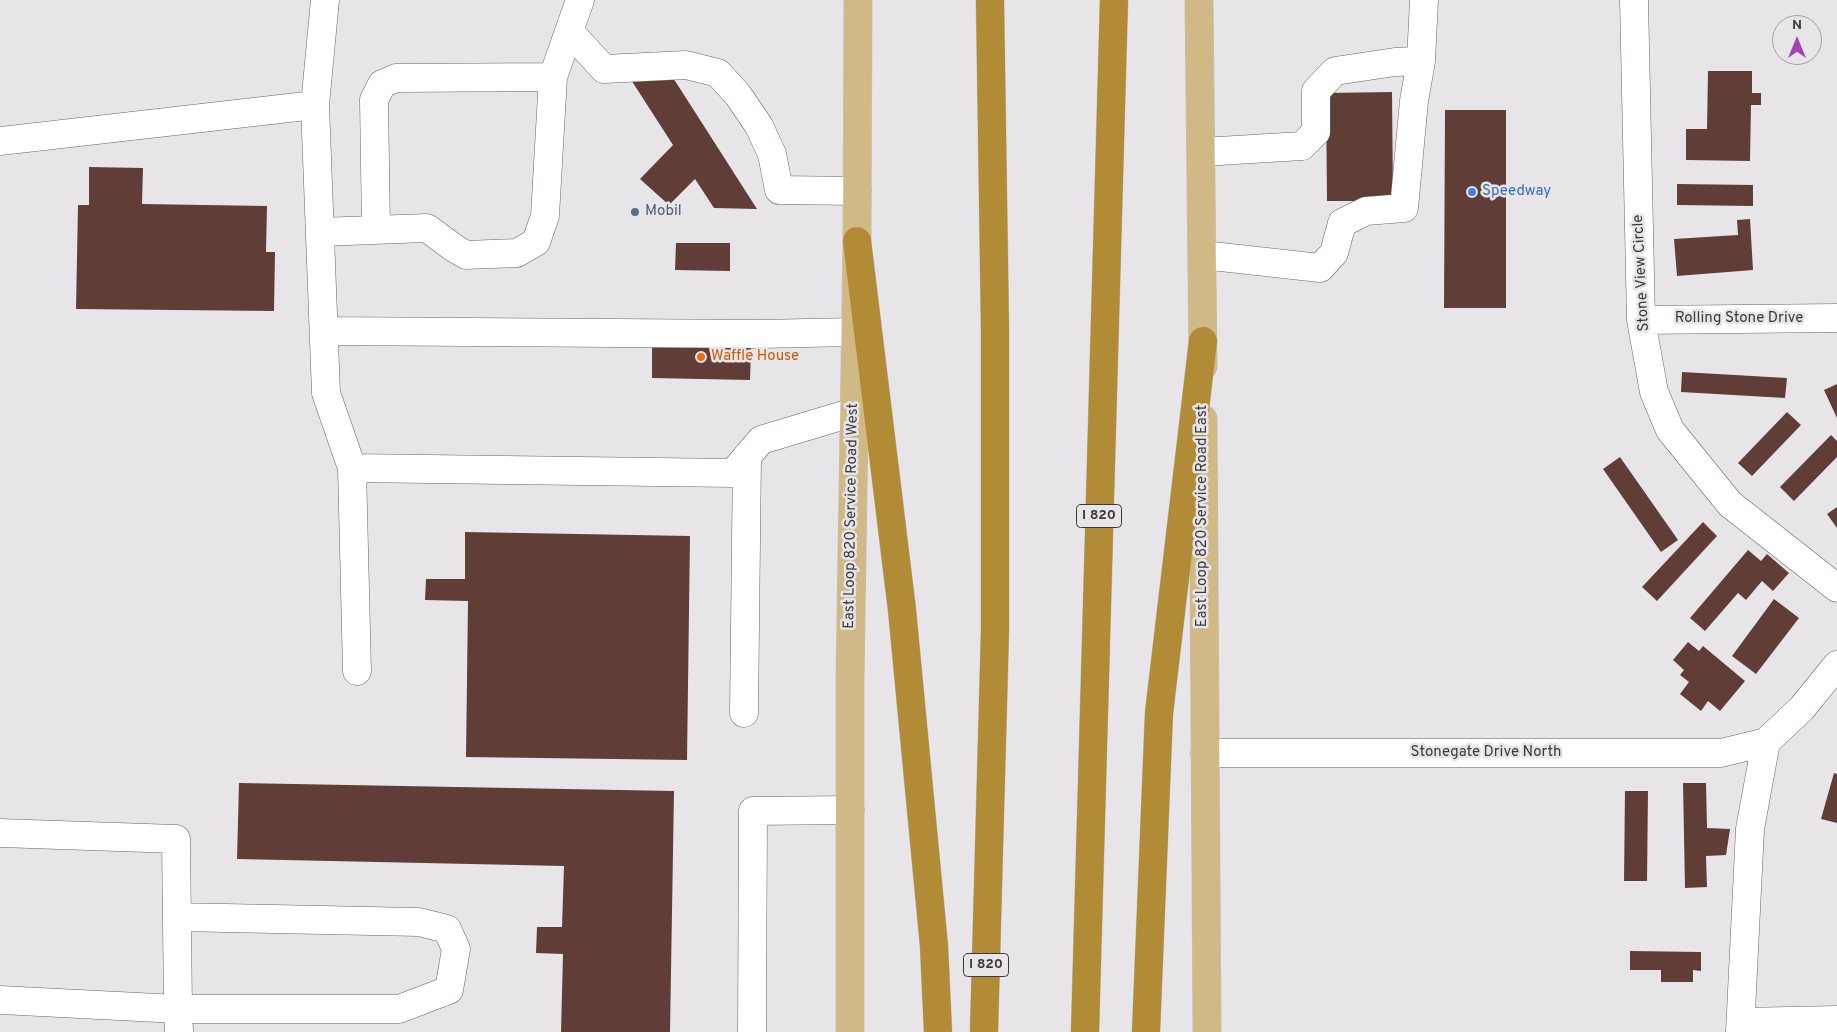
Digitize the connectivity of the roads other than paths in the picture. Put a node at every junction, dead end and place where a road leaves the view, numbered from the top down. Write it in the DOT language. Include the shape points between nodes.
graph roads {
  1 [pos="325,0"];
  2 [pos="580,0"];
  3 [pos="858,0"];
  4 [pos="990,0"];
  5 [pos="1114,0"];
  6 [pos="1199,0"];
  7 [pos="1424,0"];
  8 [pos="1634,0"];
  9 [pos="569,31"];
  10 [pos="1421,61"];
  11 [pos="553,77"];
  12 [pos="316,105"];
  13 [pos="0,141"];
  14 [pos="1202,152"];
  15 [pos="857,191"];
  16 [pos="376,229"];
  17 [pos="320,232"];
  18 [pos="857,241"];
  19 [pos="1203,255"];
  20 [pos="1837,318"];
  21 [pos="1641,320"];
  22 [pos="324,331"];
  23 [pos="854,332"];
  24 [pos="1203,341"];
  25 [pos="854,412"];
  26 [pos="747,456"];
  27 [pos="352,468"];
  28 [pos="1837,588"];
  29 [pos="1837,665"];
  30 [pos="357,671"];
  31 [pos="744,713"];
  32 [pos="1766,742"];
  33 [pos="1205,753"];
  34 [pos="850,810"];
  35 [pos="0,833"];
  36 [pos="177,917"];
  37 [pos="0,1000"];
  38 [pos="1837,1020"];
  39 [pos="179,1021"];
  40 [pos="1741,1027"];
  41 [pos="752,1032"];
  42 [pos="850,1032"];
  43 [pos="938,1032"];
  44 [pos="984,1032"];
  45 [pos="1085,1032"];
  46 [pos="1146,1032"];
  47 [pos="1207,1032"];
  1 -- 12 [label="street"];
  2 -- 9 [label="street"];
  3 -- 15 [label="main road, East Loop 820 Service Road West"];
  4 -- 44 [label="highway, I 820" via="995,630"];
  5 -- 45 [label="highway, I 820"];
  6 -- 14 [label="main road, East Loop 820 Service Road East"];
  7 -- 10 [label="street"];
  8 -- 21 [label="street, Stone View Circle"];
  9 -- 11 [label="street"];
  9 -- 15 [label="street" via="604,69 686,65 718,73 759,126 772,154 779,190"];
  10 -- 14 [label="street" via="1335,71 1316,91 1316,132 1302,146"];
  10 -- 19 [label="street" via="1404,208 1366,211 1342,223 1334,253 1320,268"];
  11 -- 16 [label="street" via="396,78 382,84 374,100"];
  11 -- 16 [label="street" via="545,216 536,242 517,253 466,255 427,228"];
  12 -- 13 [label="street"];
  12 -- 17 [label="street"];
  14 -- 19 [label="main road, East Loop 820 Service Road East"];
  15 -- 18 [label="main road, East Loop 820 Service Road West"];
  16 -- 17 [label="street"];
  17 -- 22 [label="street"];
  18 -- 23 [label="main road, East Loop 820 Service Road West"];
  18 -- 43 [label="highway" via="902,610 934,946"];
  19 -- 24 [label="main road, East Loop 820 Service Road East"];
  20 -- 21 [label="street, Rolling Stone Drive"];
  21 -- 28 [label="street, Stone View Circle" via="1654,392 1670,430 1730,504"];
  22 -- 23 [label="street"];
  22 -- 27 [label="street" via="326,393"];
  23 -- 25 [label="main road, East Loop 820 Service Road West"];
  24 -- 33 [label="main road, East Loop 820 Service Road East"];
  24 -- 46 [label="highway" via="1159,713"];
  25 -- 26 [label="street" via="761,440"];
  25 -- 34 [label="main road, East Loop 820 Service Road West"];
  26 -- 27 [label="street" via="733,473"];
  26 -- 31 [label="street"];
  27 -- 30 [label="street"];
  29 -- 32 [label="street, Stonegate Drive North" via="1802,708"];
  32 -- 33 [label="street, Stonegate Drive North" via="1722,753"];
  32 -- 40 [label="street" via="1750,829"];
  33 -- 47 [label="main road, East Loop 820 Service Road East"];
  34 -- 41 [label="street" via="753,811"];
  34 -- 42 [label="main road, East Loop 820 Service Road West"];
  35 -- 36 [label="street" via="176,839"];
  36 -- 39 [label="street"];
  36 -- 39 [label="street" via="419,922 447,930 456,949 449,990 399,1009"];
  37 -- 39 [label="street"];
  38 -- 40 [label="street"];
}
